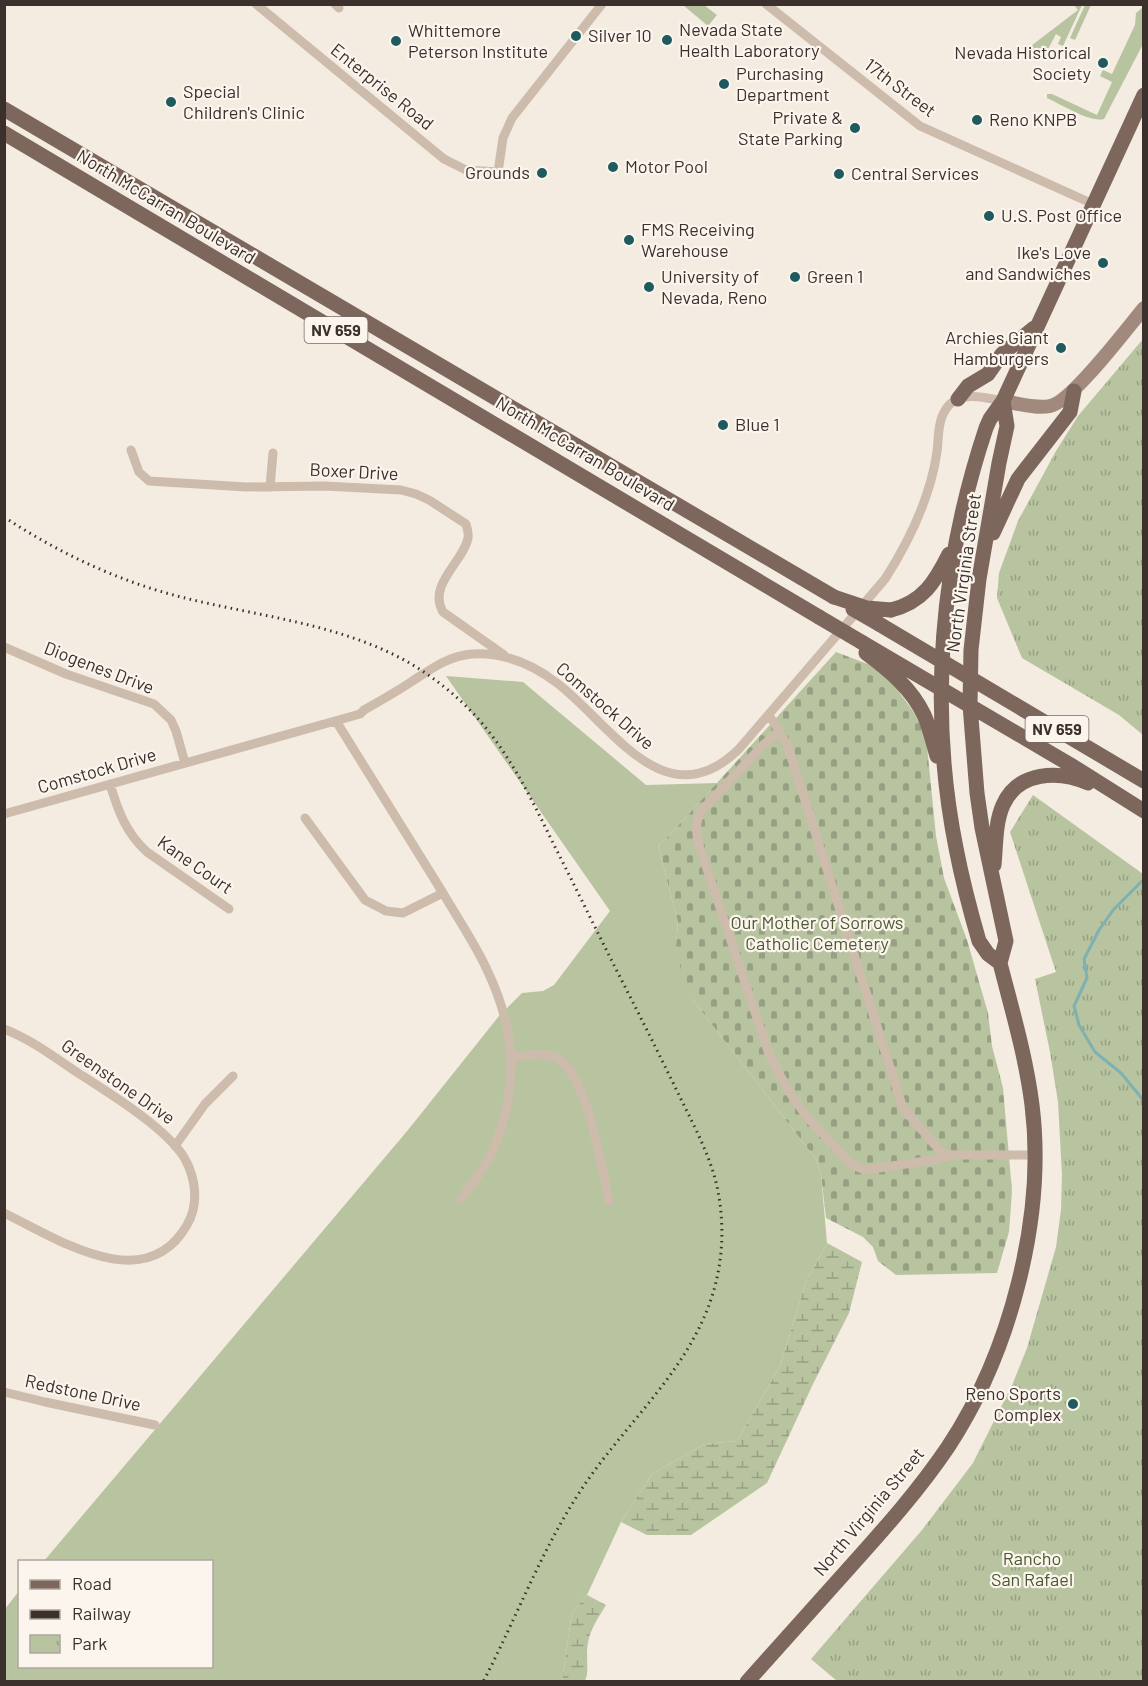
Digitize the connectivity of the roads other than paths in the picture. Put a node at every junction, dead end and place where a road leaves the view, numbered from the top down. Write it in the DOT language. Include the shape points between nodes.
graph roads {
  1 [pos="256,4"];
  2 [pos="602,4"];
  3 [pos="766,4"];
  4 [pos="1143,95"];
  5 [pos="4,109"];
  6 [pos="4,133"];
  7 [pos="1094,204"];
  8 [pos="1143,308"];
  9 [pos="1036,326"];
  10 [pos="1074,391"];
  11 [pos="958,399"];
  12 [pos="1003,401"];
  13 [pos="131,450"];
  14 [pos="273,453"];
  15 [pos="270,487"];
  16 [pos="956,540"];
  17 [pos="984,552"];
  18 [pos="834,597"];
  19 [pos="861,645"];
  20 [pos="4,647"];
  21 [pos="508,657"];
  22 [pos="942,660"];
  23 [pos="971,678"];
  24 [pos="942,688"];
  25 [pos="970,705"];
  26 [pos="769,715"];
  27 [pos="336,721"];
  28 [pos="779,732"];
  29 [pos="185,763"];
  30 [pos="1143,781"];
  31 [pos="946,783"];
  32 [pos="110,784"];
  33 [pos="1137,807"];
  34 [pos="4,814"];
  35 [pos="305,818"];
  36 [pos="992,880"];
  37 [pos="442,893"];
  38 [pos="229,909"];
  39 [pos="1000,963"];
  40 [pos="4,1029"];
  41 [pos="512,1057"];
  42 [pos="233,1076"];
  43 [pos="175,1146"];
  44 [pos="953,1155"];
  45 [pos="1035,1155"];
  46 [pos="460,1200"];
  47 [pos="609,1201"];
  48 [pos="4,1213"];
  49 [pos="4,1392"];
  50 [pos="155,1425"];
  51 [pos="747,1682"];
  1 -- 2 [label="street, Enterprise Road" via="444,159 466,170 498,172 503,138 512,118"];
  3 -- 7 [label="street, 17th Street" via="920,126"];
  4 -- 7 [label="main road, North Virginia Street"];
  5 -- 18 [label="main road, North McCarran Boulevard / NV 659"];
  6 -- 19 [label="main road, North McCarran Boulevard / NV 659, bridge"];
  7 -- 9 [label="main road, North Virginia Street"];
  8 -- 10 [label="main road"];
  9 -- 11 [label="main road"];
  9 -- 12 [label="main road, North Virginia Street"];
  10 -- 12 [label="main road" via="1050,406"];
  10 -- 17 [label="main road" via="1070,411 1018,479"];
  11 -- 12 [label="street" via="973,396"];
  11 -- 26 [label="street, Comstock Drive" via="940,422 930,485 900,555 885,579"];
  12 -- 16 [label="main road, North Virginia Street" via="990,419 978,454"];
  12 -- 17 [label="main road, North Virginia Street" via="1007,426"];
  13 -- 15 [label="street, Boxer Drive" via="139,472 149,481"];
  14 -- 15 [label="street"];
  15 -- 21 [label="street, Boxer Drive" via="401,490 429,500 466,524 469,538 440,591 439,606"];
  16 -- 18 [label="main road, bridge" via="930,588 911,603 891,610 867,608"];
  16 -- 22 [label="main road, North Virginia Street"];
  17 -- 23 [label="main road, North Virginia Street" via="974,617"];
  18 -- 22 [label="main road, North McCarran Boulevard / NV 659, bridge"];
  19 -- 24 [label="main road, North McCarran Boulevard / NV 659"];
  19 -- 31 [label="main road" via="918,705"];
  20 -- 29 [label="street, Diogenes Drive" via="154,705 171,720"];
  21 -- 26 [label="street, Comstock Drive" via="554,681 621,743 661,771 704,773 727,761"];
  21 -- 27 [label="street, Comstock Drive" via="479,654 452,658 360,714"];
  22 -- 23 [label="main road, North McCarran Boulevard / NV 659"];
  22 -- 24 [label="main road, North Virginia Street"];
  23 -- 25 [label="main road, North Virginia Street"];
  23 -- 30 [label="main road, North McCarran Boulevard / NV 659"];
  24 -- 25 [label="main road, North McCarran Boulevard / NV 659"];
  24 -- 31 [label="main road, North Virginia Street"];
  25 -- 33 [label="main road, North McCarran Boulevard / NV 659"];
  25 -- 36 [label="main road, North Virginia Street" via="977,793"];
  26 -- 28 [label="street"];
  27 -- 29 [label="street, Comstock Drive"];
  27 -- 37 [label="street"];
  28 -- 44 [label="street" via="787,744 903,1108 941,1152"];
  28 -- 44 [label="street" via="702,810 696,826 769,1054 807,1117 858,1168 881,1168"];
  29 -- 32 [label="street, Comstock Drive"];
  31 -- 39 [label="main road, North Virginia Street" via="957,857 979,941"];
  32 -- 34 [label="street, Comstock Drive"];
  32 -- 38 [label="street, Kane Court" via="121,818 137,843"];
  33 -- 36 [label="main road" via="1060,774 1021,784 1004,803 999,816"];
  35 -- 37 [label="street" via="365,900 386,911 403,913"];
  36 -- 39 [label="main road, North Virginia Street" via="1005,940"];
  37 -- 41 [label="street" via="488,972 504,1013"];
  39 -- 45 [label="main road, North Virginia Street" via="1029,1080"];
  40 -- 43 [label="street, Greenstone Drive" via="112,1095"];
  41 -- 46 [label="street" via="508,1103 491,1155"];
  41 -- 47 [label="street" via="550,1055 570,1068 584,1095"];
  42 -- 43 [label="street" via="205,1104"];
  43 -- 48 [label="street, Greenstone Drive" via="192,1176 194,1206 183,1231 160,1253 140,1260 106,1258"];
  44 -- 45 [label="street"];
  45 -- 51 [label="main road, North Virginia Street" via="1034,1200 1019,1278 986,1376 961,1425 903,1506"];
  49 -- 50 [label="street, Redstone Drive"];
}
